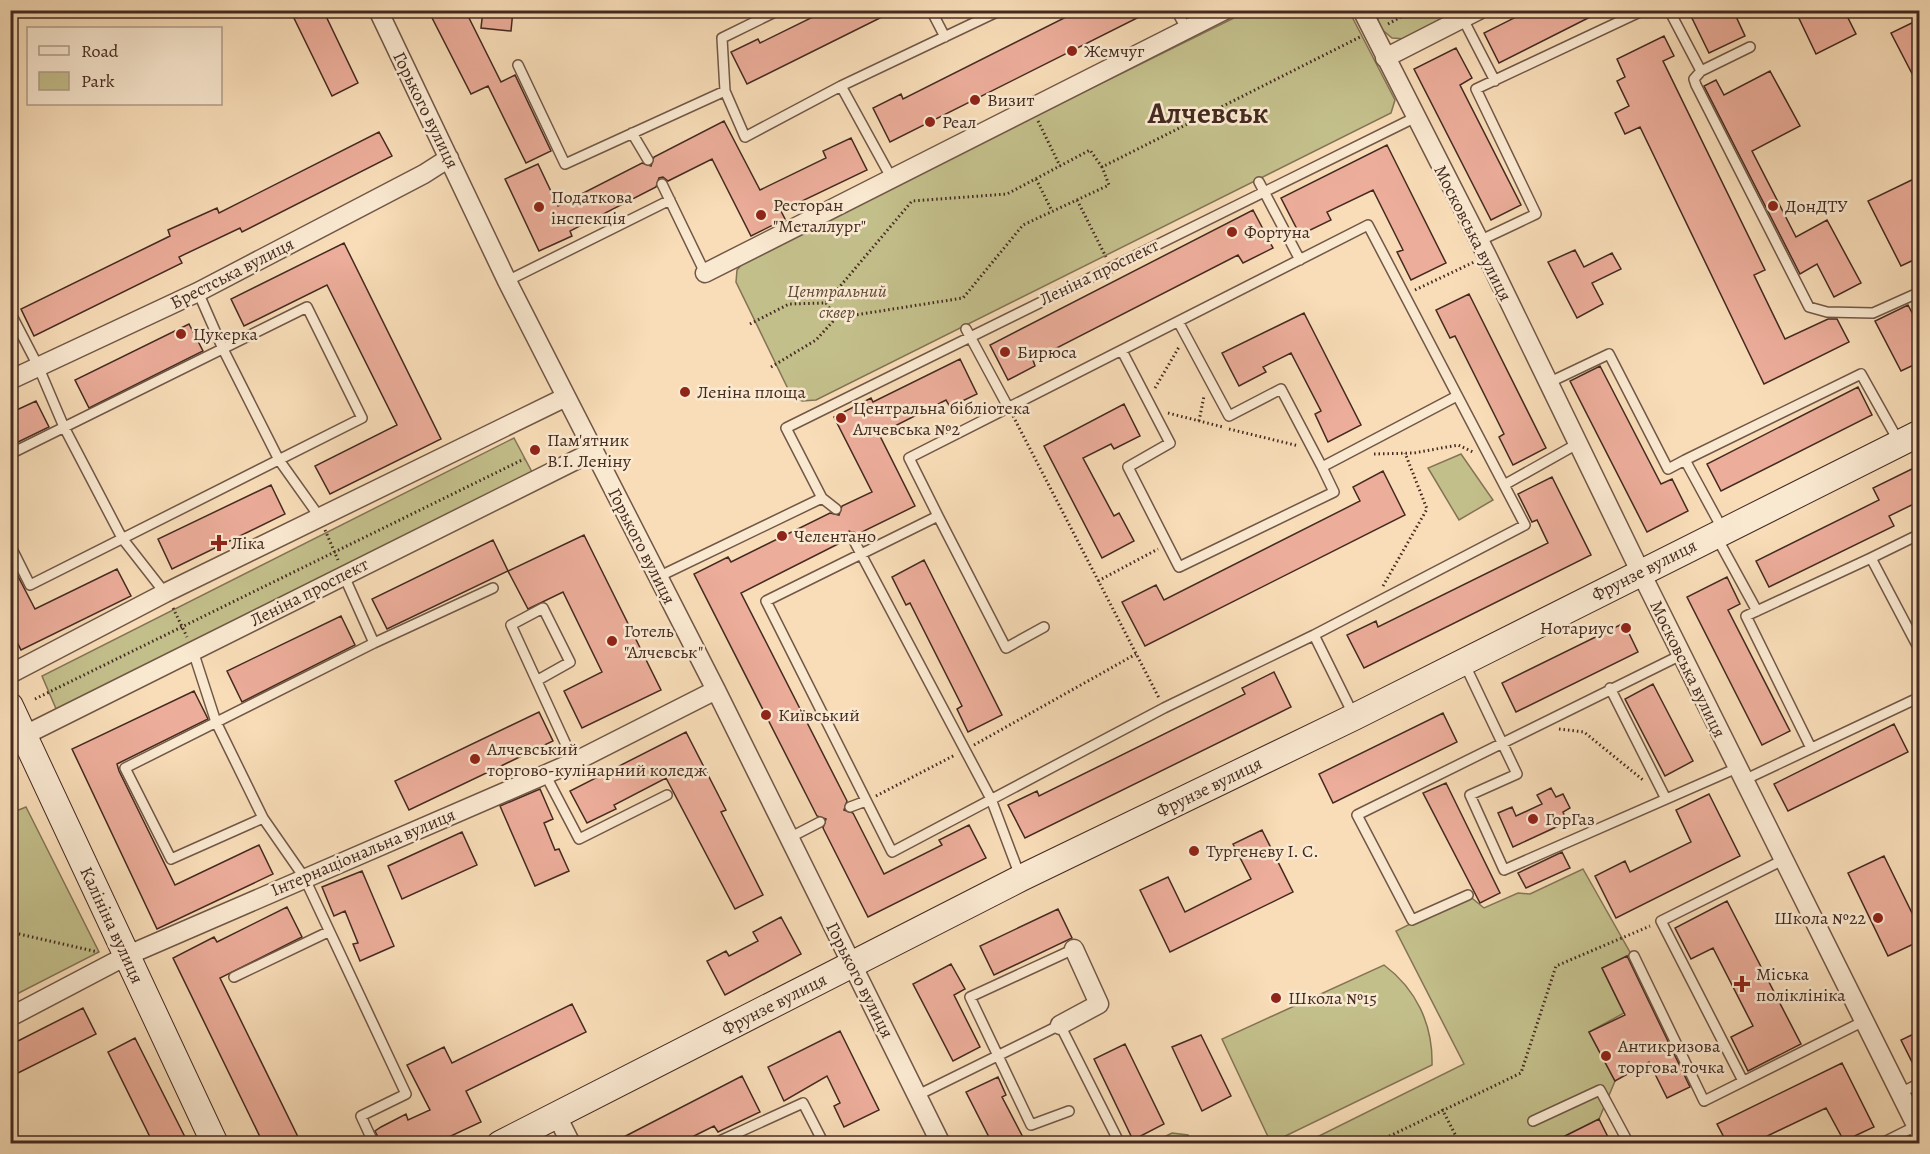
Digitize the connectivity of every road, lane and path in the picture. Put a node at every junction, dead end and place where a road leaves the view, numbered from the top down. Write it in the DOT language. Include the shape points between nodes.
graph roads {
  1 [pos="378,10"];
  2 [pos="779,10"];
  3 [pos="931,10"];
  4 [pos="1001,10"];
  5 [pos="1176,10"];
  6 [pos="1226,10"];
  7 [pos="1362,10"];
  8 [pos="1414,10"];
  9 [pos="1644,10"];
  10 [pos="1669,10"];
  11 [pos="1471,15"];
  12 [pos="1187,30"];
  13 [pos="1372,32"];
  14 [pos="945,37"];
  15 [pos="1750,47"];
  16 [pos="1385,58"];
  17 [pos="518,65"];
  18 [pos="1701,71"];
  19 [pos="1495,81"];
  20 [pos="841,86"];
  21 [pos="725,91"];
  22 [pos="1032,108"];
  23 [pos="1414,118"];
  24 [pos="632,133"];
  25 [pos="449,158"];
  26 [pos="648,160"];
  27 [pos="1060,166"];
  28 [pos="1102,167"];
  29 [pos="892,179"];
  30 [pos="1036,179"];
  31 [pos="662,184"];
  32 [pos="1262,186"];
  33 [pos="670,200"];
  34 [pos="1077,200"];
  35 [pos="1052,212"];
  36 [pos="1483,249"];
  37 [pos="1300,260"];
  38 [pos="1111,266"];
  39 [pos="705,273"];
  40 [pos="507,281"];
  41 [pos="198,292"];
  42 [pos="1920,292"];
  43 [pos="1404,296"];
  44 [pos="826,303"];
  45 [pos="10,312"];
  46 [pos="836,318"];
  47 [pos="1179,323"];
  48 [pos="750,324"];
  49 [pos="968,333"];
  50 [pos="1185,335"];
  51 [pos="223,349"];
  52 [pos="1122,351"];
  53 [pos="38,366"];
  54 [pos="771,367"];
  55 [pos="1208,377"];
  56 [pos="10,380"];
  57 [pos="1548,383"];
  58 [pos="1457,396"];
  59 [pos="566,397"];
  60 [pos="1008,407"];
  61 [pos="1152,409"];
  62 [pos="1164,412"];
  63 [pos="1199,421"];
  64 [pos="64,427"];
  65 [pos="1909,438"];
  66 [pos="1577,444"];
  67 [pos="1313,450"];
  68 [pos="594,451"];
  69 [pos="1405,453"];
  70 [pos="10,454"];
  71 [pos="1345,454"];
  72 [pos="524,459"];
  73 [pos="279,460"];
  74 [pos="1685,460"];
  75 [pos="1492,461"];
  76 [pos="1322,466"];
  77 [pos="1504,485"];
  78 [pos="822,498"];
  79 [pos="836,509"];
  80 [pos="938,516"];
  81 [pos="321,519"];
  82 [pos="1719,532"];
  83 [pos="1920,534"];
  84 [pos="852,537"];
  85 [pos="123,538"];
  86 [pos="1167,544"];
  87 [pos="10,545"];
  88 [pos="334,551"];
  89 [pos="861,553"];
  90 [pos="1871,558"];
  91 [pos="1640,572"];
  92 [pos="344,576"];
  93 [pos="658,577"];
  94 [pos="1098,581"];
  95 [pos="493,588"];
  96 [pos="165,593"];
  97 [pos="1371,605"];
  98 [pos="1757,611"];
  99 [pos="1044,627"];
  100 [pos="183,628"];
  101 [pos="1314,635"];
  102 [pos="374,643"];
  103 [pos="193,651"];
  104 [pos="1920,651"];
  105 [pos="1136,654"];
  106 [pos="1681,655"];
  107 [pos="1464,661"];
  108 [pos="10,674"];
  109 [pos="538,680"];
  110 [pos="1610,688"];
  111 [pos="716,690"];
  112 [pos="1920,697"];
  113 [pos="35,699"];
  114 [pos="10,706"];
  115 [pos="1164,708"];
  116 [pos="1354,717"];
  117 [pos="216,722"];
  118 [pos="1533,726"];
  119 [pos="25,735"];
  120 [pos="1502,742"];
  121 [pos="1811,748"];
  122 [pos="965,750"];
  123 [pos="574,762"];
  124 [pos="545,774"];
  125 [pos="1741,774"];
  126 [pos="667,795"];
  127 [pos="991,799"];
  128 [pos="1666,799"];
  129 [pos="866,801"];
  130 [pos="850,807"];
  131 [pos="263,818"];
  132 [pos="820,822"];
  133 [pos="789,838"];
  134 [pos="1783,860"];
  135 [pos="304,877"];
  136 [pos="1021,878"];
  137 [pos="1468,895"];
  138 [pos="1661,921"];
  139 [pos="10,932"];
  140 [pos="328,932"];
  141 [pos="1074,949"];
  142 [pos="114,954"];
  143 [pos="1634,956"];
  144 [pos="852,965"];
  145 [pos="234,977"];
  146 [pos="10,1017"];
  147 [pos="1864,1022"];
  148 [pos="1060,1025"];
  149 [pos="999,1055"];
  150 [pos="1743,1081"];
  151 [pos="1920,1083"];
  152 [pos="1900,1093"];
  153 [pos="918,1095"];
  154 [pos="1442,1110"];
  155 [pos="1069,1111"];
  156 [pos="556,1114"];
  157 [pos="1533,1121"];
  158 [pos="1918,1130"];
  159 [pos="215,1143"];
  160 [pos="374,1143"];
  161 [pos="500,1143"];
  162 [pos="571,1143"];
  163 [pos="713,1143"];
  164 [pos="824,1143"];
  165 [pos="941,1143"];
  166 [pos="1120,1143"];
  167 [pos="1373,1143"];
  168 [pos="1460,1143"];
  169 [pos="1629,1143"];
  170 [pos="1880,1143"];
  1 -- 25 [label="street, Горького вулиця"];
  2 -- 21 [label="lane" via="722,38"];
  3 -- 14 [label="lane"];
  4 -- 14 [label="lane"];
  5 -- 12 [label="lane"];
  6 -- 12 [label="street"];
  7 -- 13 [label="street, Московська вулиця"];
  8 -- 13 [label="path"];
  9 -- 19 [label="lane"];
  10 -- 18 [label="lane"];
  11 -- 16 [label="street"];
  11 -- 19 [label="lane"];
  12 -- 22 [label="street"];
  13 -- 16 [label="street, Московська вулиця"];
  13 -- 28 [label="path"];
  14 -- 20 [label="lane"];
  15 -- 18 [label="lane"];
  16 -- 23 [label="street, Московська вулиця"];
  17 -- 24 [label="lane" via="565,164"];
  18 -- 42 [label="lane" via="1694,79 1696,85 1809,307 1827,312 1873,313"];
  19 -- 36 [label="lane" via="1476,89 1536,213"];
  20 -- 21 [label="lane" via="745,137"];
  20 -- 29 [label="lane"];
  21 -- 24 [label="lane"];
  22 -- 27 [label="path"];
  22 -- 29 [label="street"];
  23 -- 32 [label="lane, Леніна проспект"];
  23 -- 36 [label="street, Московська вулиця"];
  24 -- 26 [label="lane"];
  25 -- 40 [label="street, Горького вулиця"];
  25 -- 41 [label="street, Брестська вулиця"];
  27 -- 28 [label="path" via="1090,150"];
  27 -- 30 [label="path"];
  28 -- 34 [label="path" via="1109,185"];
  29 -- 39 [label="street"];
  30 -- 35 [label="path"];
  30 -- 44 [label="path" via="1007,194 912,201"];
  31 -- 33 [label="lane"];
  32 -- 37 [label="lane"];
  32 -- 38 [label="lane, Леніна проспект"];
  33 -- 39 [label="lane"];
  33 -- 40 [label="lane"];
  34 -- 35 [label="path"];
  34 -- 38 [label="path"];
  35 -- 46 [label="path" via="1023,225 963,298"];
  36 -- 43 [label="path"];
  36 -- 57 [label="street, Московська вулиця"];
  37 -- 43 [label="lane" via="1368,225"];
  37 -- 47 [label="lane"];
  38 -- 49 [label="lane, Леніна проспект"];
  40 -- 59 [label="street, Горького вулиця"];
  41 -- 51 [label="lane"];
  41 -- 53 [label="street, Брестська вулиця"];
  43 -- 58 [label="lane"];
  44 -- 46 [label="path"];
  44 -- 48 [label="path" via="789,304"];
  45 -- 53 [label="lane"];
  46 -- 54 [label="path" via="816,340"];
  47 -- 50 [label="lane"];
  47 -- 52 [label="lane"];
  49 -- 60 [label="lane"];
  49 -- 78 [label="lane, Леніна проспект" via="786,428"];
  50 -- 55 [label="lane"];
  50 -- 62 [label="path" via="1154,390"];
  51 -- 64 [label="lane"];
  51 -- 73 [label="lane"];
  51 -- 73 [label="lane" via="307,307 362,418"];
  52 -- 60 [label="lane"];
  52 -- 61 [label="lane"];
  53 -- 56 [label="street, Брестська вулиця"];
  53 -- 64 [label="lane"];
  55 -- 63 [label="path"];
  55 -- 67 [label="lane" via="1229,416 1281,389"];
  57 -- 66 [label="street, Московська вулиця"];
  57 -- 74 [label="lane" via="1609,354 1668,469"];
  58 -- 71 [label="lane"];
  58 -- 75 [label="lane"];
  59 -- 68 [label="street, Горького вулиця"];
  59 -- 81 [label="street"];
  60 -- 80 [label="lane" via="909,458"];
  60 -- 94 [label="path"];
  61 -- 62 [label="path"];
  61 -- 86 [label="lane" via="1170,443 1128,466"];
  62 -- 63 [label="path"];
  63 -- 67 [label="path"];
  64 -- 70 [label="lane"];
  64 -- 85 [label="lane"];
  65 -- 74 [label="lane" via="1861,374"];
  65 -- 82 [label="street, Фрунзе вулиця"];
  66 -- 77 [label="lane"];
  66 -- 91 [label="street, Московська вулиця"];
  67 -- 76 [label="lane"];
  68 -- 92 [label="street, Леніна проспект"];
  68 -- 93 [label="street, Горького вулиця"];
  69 -- 71 [label="path"];
  69 -- 75 [label="path" via="1458,445"];
  69 -- 97 [label="path" via="1427,509"];
  71 -- 76 [label="lane"];
  72 -- 88 [label="path"];
  73 -- 81 [label="lane"];
  73 -- 85 [label="lane"];
  74 -- 82 [label="lane"];
  75 -- 77 [label="lane"];
  76 -- 86 [label="lane" via="1334,492 1179,567"];
  77 -- 97 [label="lane" via="1525,525"];
  78 -- 79 [label="lane"];
  78 -- 93 [label="lane"];
  80 -- 89 [label="lane"];
  80 -- 99 [label="lane" via="1006,648"];
  81 -- 88 [label="path"];
  81 -- 96 [label="street"];
  82 -- 91 [label="street, Фрунзе вулиця"];
  82 -- 98 [label="lane"];
  83 -- 90 [label="lane"];
  84 -- 89 [label="lane"];
  85 -- 87 [label="lane" via="30,585"];
  85 -- 96 [label="lane"];
  86 -- 94 [label="path"];
  88 -- 92 [label="path"];
  88 -- 100 [label="path"];
  89 -- 122 [label="lane"];
  89 -- 129 [label="lane" via="766,601"];
  90 -- 98 [label="lane"];
  90 -- 104 [label="lane"];
  91 -- 106 [label="street, Московська вулиця"];
  91 -- 107 [label="street, Фрунзе вулиця"];
  92 -- 102 [label="lane"];
  92 -- 103 [label="street, Леніна проспект"];
  93 -- 111 [label="street, Горького вулиця"];
  94 -- 105 [label="path"];
  95 -- 102 [label="lane"];
  96 -- 100 [label="path"];
  96 -- 108 [label="street"];
  97 -- 101 [label="lane"];
  98 -- 121 [label="lane" via="1746,616"];
  100 -- 103 [label="path"];
  100 -- 113 [label="path"];
  101 -- 115 [label="lane"];
  101 -- 116 [label="lane"];
  102 -- 117 [label="lane"];
  103 -- 117 [label="lane"];
  103 -- 119 [label="street, Леніна проспект"];
  105 -- 115 [label="path"];
  105 -- 122 [label="path"];
  106 -- 110 [label="lane"];
  106 -- 125 [label="street, Московська вулиця"];
  107 -- 116 [label="street, Фрунзе вулиця"];
  107 -- 120 [label="lane"];
  109 -- 109 [label="lane" via="511,625 543,608 570,662"];
  109 -- 123 [label="lane"];
  110 -- 118 [label="lane"];
  110 -- 128 [label="lane"];
  111 -- 123 [label="street, Інтернаціональна вулиця"];
  111 -- 133 [label="street, Горького вулиця"];
  112 -- 121 [label="lane"];
  114 -- 119 [label="street, Калініна вулиця"];
  115 -- 127 [label="lane"];
  116 -- 136 [label="street, Фрунзе вулиця"];
  117 -- 131 [label="lane"];
  117 -- 131 [label="lane" via="125,768 171,859"];
  118 -- 120 [label="lane"];
  118 -- 128 [label="path" via="1584,732"];
  119 -- 142 [label="street, Калініна вулиця"];
  120 -- 128 [label="lane" via="1517,774 1470,795 1504,870"];
  120 -- 137 [label="lane" via="1357,815 1412,920"];
  121 -- 125 [label="lane"];
  122 -- 127 [label="lane"];
  122 -- 129 [label="path"];
  123 -- 124 [label="street, Інтернаціональна вулиця"];
  124 -- 126 [label="lane" via="579,838"];
  124 -- 135 [label="street, Інтернаціональна вулиця"];
  125 -- 128 [label="lane"];
  125 -- 134 [label="street, Московська вулиця"];
  127 -- 129 [label="lane" via="892,852"];
  127 -- 136 [label="lane"];
  129 -- 130 [label="lane"];
  131 -- 135 [label="lane"];
  132 -- 133 [label="lane"];
  133 -- 144 [label="street, Горького вулиця"];
  134 -- 138 [label="lane"];
  134 -- 147 [label="street, Московська вулиця"];
  135 -- 140 [label="lane"];
  135 -- 142 [label="street, Інтернаціональна вулиця"];
  136 -- 144 [label="street, Фрунзе вулиця"];
  138 -- 150 [label="lane"];
  138 -- 154 [label="path" via="1556,966 1521,1073"];
  139 -- 142 [label="path"];
  140 -- 145 [label="lane"];
  140 -- 160 [label="lane" via="406,1094 361,1116"];
  141 -- 148 [label="street" via="1099,1004"];
  141 -- 149 [label="lane" via="970,997"];
  142 -- 146 [label="street, Інтернаціональна вулиця"];
  142 -- 159 [label="street, Калініна вулиця"];
  143 -- 150 [label="lane" via="1704,1101"];
  144 -- 153 [label="street, Горького вулиця"];
  144 -- 156 [label="street, Фрунзе вулиця"];
  147 -- 150 [label="lane"];
  147 -- 152 [label="street, Московська вулиця"];
  148 -- 149 [label="lane"];
  148 -- 166 [label="lane"];
  149 -- 153 [label="lane"];
  149 -- 155 [label="lane" via="1031,1125"];
  151 -- 152 [label="lane"];
  152 -- 158 [label="street, Московська вулиця"];
  153 -- 165 [label="street, Горького вулиця"];
  154 -- 167 [label="path"];
  154 -- 168 [label="path"];
  156 -- 161 [label="street, Фрунзе вулиця"];
  156 -- 162 [label="street"];
  157 -- 169 [label="lane" via="1600,1090"];
  158 -- 170 [label="lane"];
  163 -- 164 [label="lane" via="803,1103"];
}
